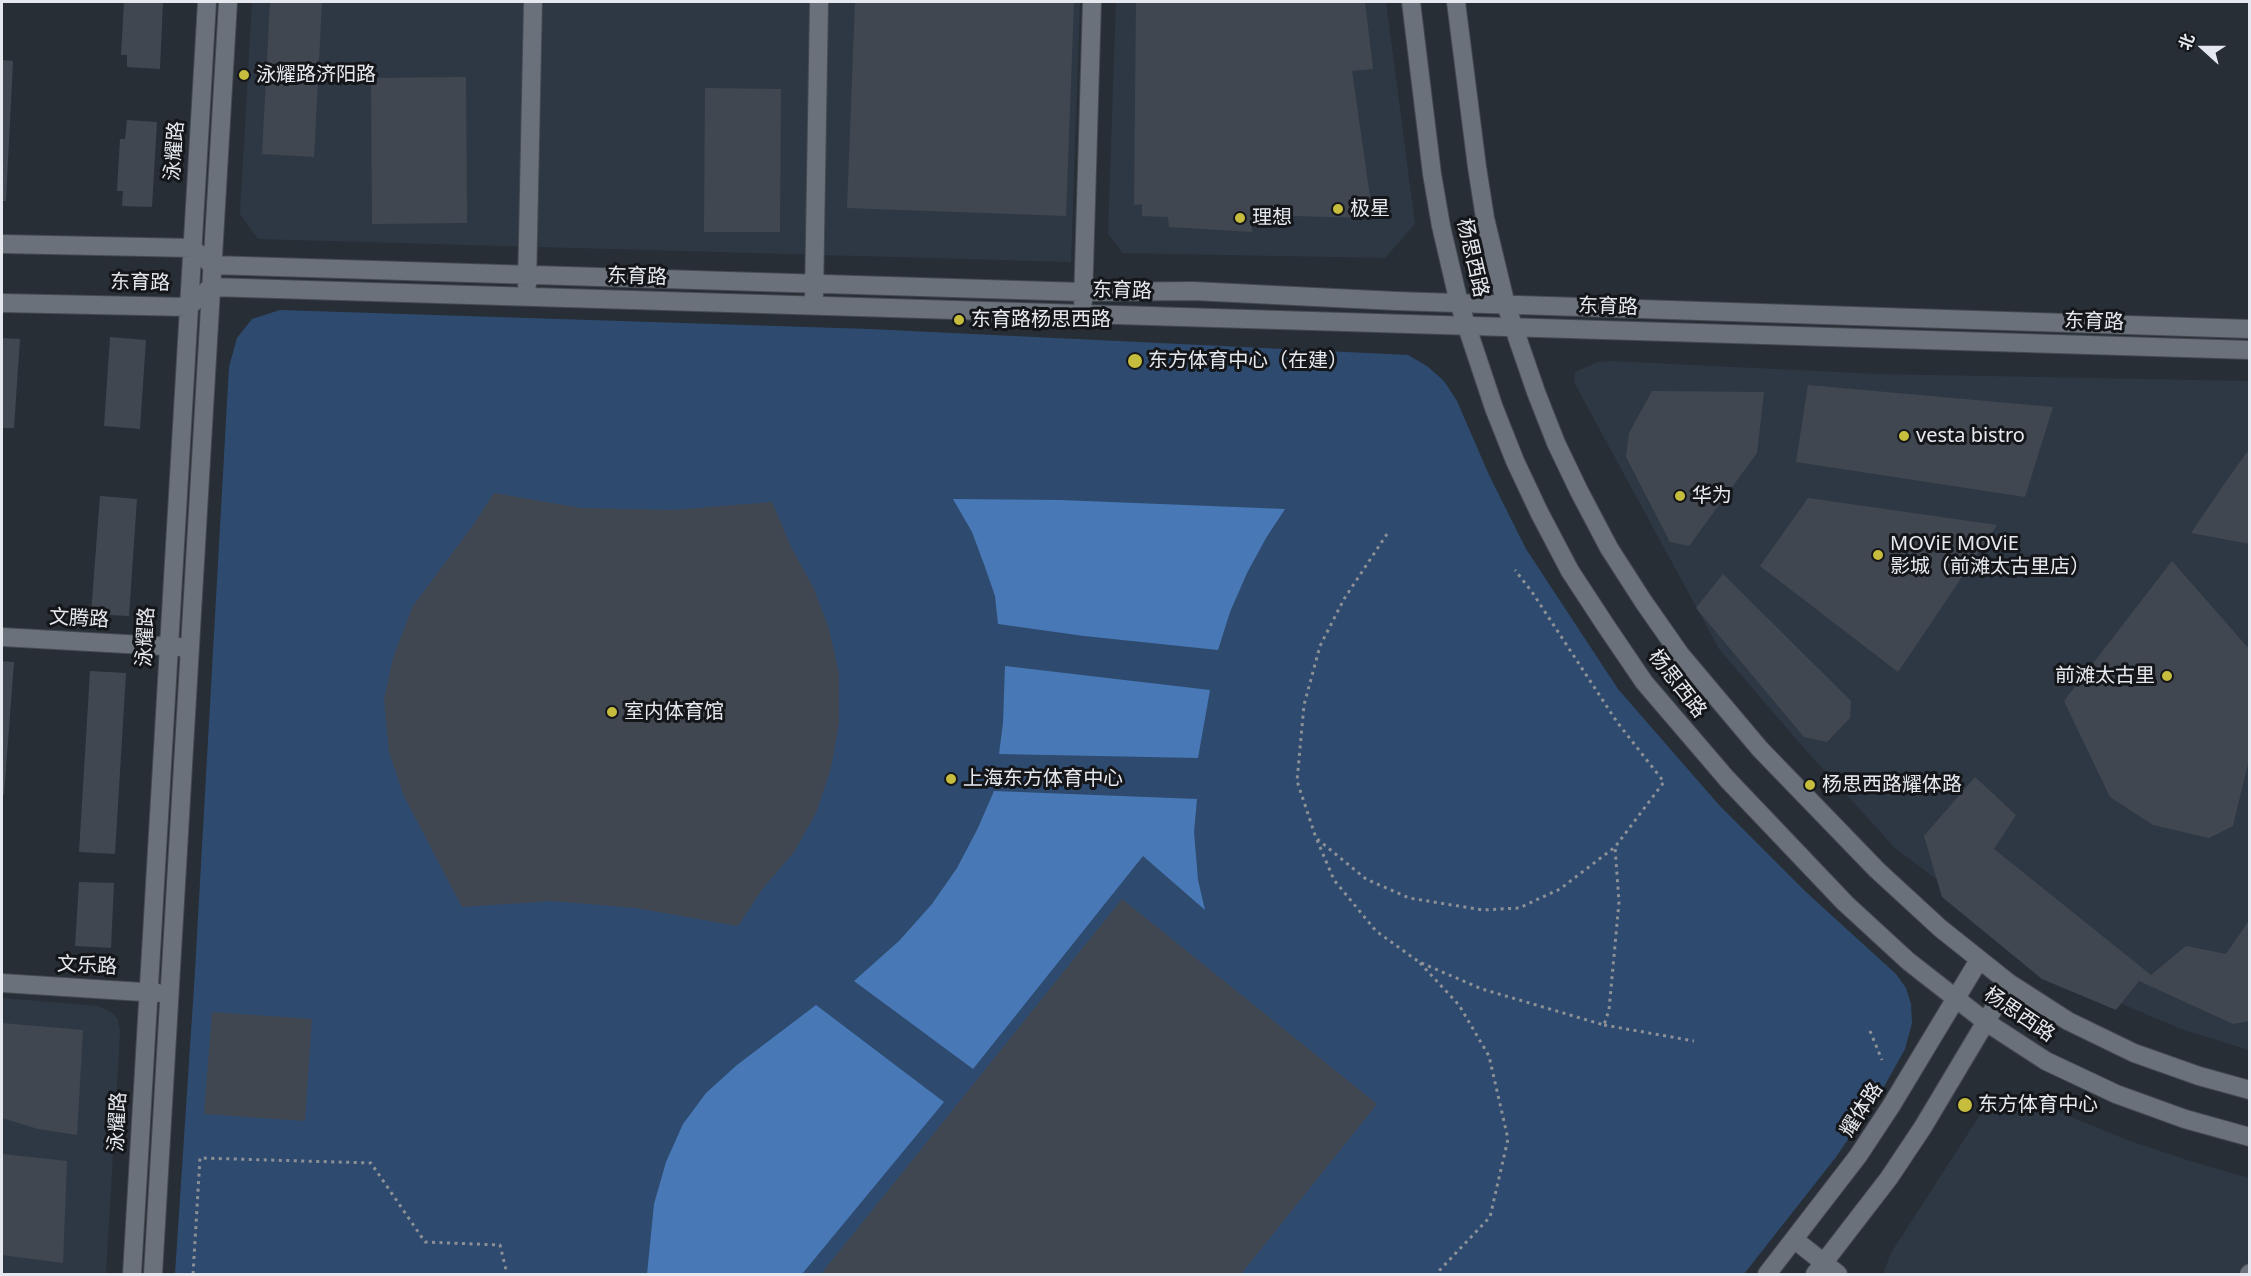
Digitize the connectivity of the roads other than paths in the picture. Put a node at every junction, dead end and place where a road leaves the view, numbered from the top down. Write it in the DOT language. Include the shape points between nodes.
graph roads {
  1 [pos="207,2"];
  2 [pos="228,2"];
  3 [pos="533,2"];
  4 [pos="819,2"];
  5 [pos="1092,2"];
  6 [pos="1411,2"];
  7 [pos="1456,2"];
  8 [pos="2,244"];
  9 [pos="192,248"];
  10 [pos="212,266"];
  11 [pos="528,275"];
  12 [pos="813,284"];
  13 [pos="211,287"];
  14 [pos="1082,292"];
  15 [pos="527,296"];
  16 [pos="2,303"];
  17 [pos="1459,303"];
  18 [pos="814,304"];
  19 [pos="1506,305"];
  20 [pos="188,307"];
  21 [pos="1083,312"];
  22 [pos="1465,325"];
  23 [pos="1514,326"];
  24 [pos="2250,329"];
  25 [pos="2250,350"];
  26 [pos="2,637"];
  27 [pos="168,647"];
  28 [pos="189,648"];
  29 [pos="1979,960"];
  30 [pos="2,983"];
  31 [pos="2009,983"];
  32 [pos="148,992"];
  33 [pos="169,993"];
  34 [pos="1956,999"];
  35 [pos="1986,1022"];
  36 [pos="2250,1090"];
  37 [pos="2250,1137"];
  38 [pos="1795,1240"];
  39 [pos="1825,1272"];
  40 [pos="132,1275"];
  41 [pos="153,1275"];
  42 [pos="1767,1275"];
  1 -- 9 [label="street, 泳耀路"];
  2 -- 10 [label="street"];
  3 -- 11 [label="street"];
  4 -- 12 [label="street"];
  5 -- 14 [label="street"];
  6 -- 17 [label="street, 杨思西路" via="1432,174"];
  7 -- 19 [label="street, 杨思西路" via="1476,167"];
  8 -- 9 [label="street, 东育路"];
  9 -- 10 [label="street"];
  9 -- 20 [label="street, 泳耀路"];
  10 -- 11 [label="street, 东育路"];
  10 -- 13 [label="street"];
  11 -- 12 [label="street, 东育路"];
  11 -- 15 [label="street"];
  12 -- 14 [label="street, 东育路"];
  12 -- 18 [label="street"];
  13 -- 15 [label="street, 东育路"];
  13 -- 20 [label="street, 东育路"];
  13 -- 28 [label="street"];
  14 -- 17 [label="street, 东育路" via="1193,291"];
  14 -- 21 [label="street"];
  15 -- 18 [label="street, 东育路"];
  16 -- 20 [label="street, 东育路"];
  17 -- 19 [label="street, 东育路"];
  17 -- 22 [label="street, 杨思西路"];
  18 -- 21 [label="street, 东育路"];
  19 -- 23 [label="street, 杨思西路"];
  19 -- 24 [label="street, 东育路"];
  20 -- 27 [label="street, 泳耀路"];
  21 -- 22 [label="street, 东育路"];
  22 -- 23 [label="street, 东育路"];
  22 -- 34 [label="street, 杨思西路" via="1494,408 1539,512 1570,571 1644,682 1727,779 1845,903"];
  23 -- 25 [label="street, 东育路"];
  23 -- 29 [label="street, 杨思西路" via="1556,443 1579,491 1609,548 1680,654 1760,749 1877,870"];
  26 -- 27 [label="street, 文腾路"];
  27 -- 28 [label="street, 文腾路"];
  27 -- 32 [label="street, 泳耀路"];
  28 -- 33 [label="street"];
  29 -- 31 [label="street, 杨思西路"];
  29 -- 34 [label="street, 耀体路"];
  30 -- 32 [label="street, 文乐路"];
  31 -- 35 [label="street"];
  31 -- 36 [label="street, 杨思西路" via="2068,1021 2134,1053"];
  32 -- 33 [label="street, 文乐路"];
  32 -- 40 [label="street, 泳耀路"];
  33 -- 41 [label="street"];
  34 -- 35 [label="street, 杨思西路"];
  34 -- 38 [label="street, 耀体路" via="1892,1107"];
  35 -- 37 [label="street, 杨思西路" via="2046,1061 2116,1094"];
  35 -- 39 [label="street" via="1923,1127"];
  38 -- 39 [label="street"];
  38 -- 42 [label="street, 耀体路"];
}
